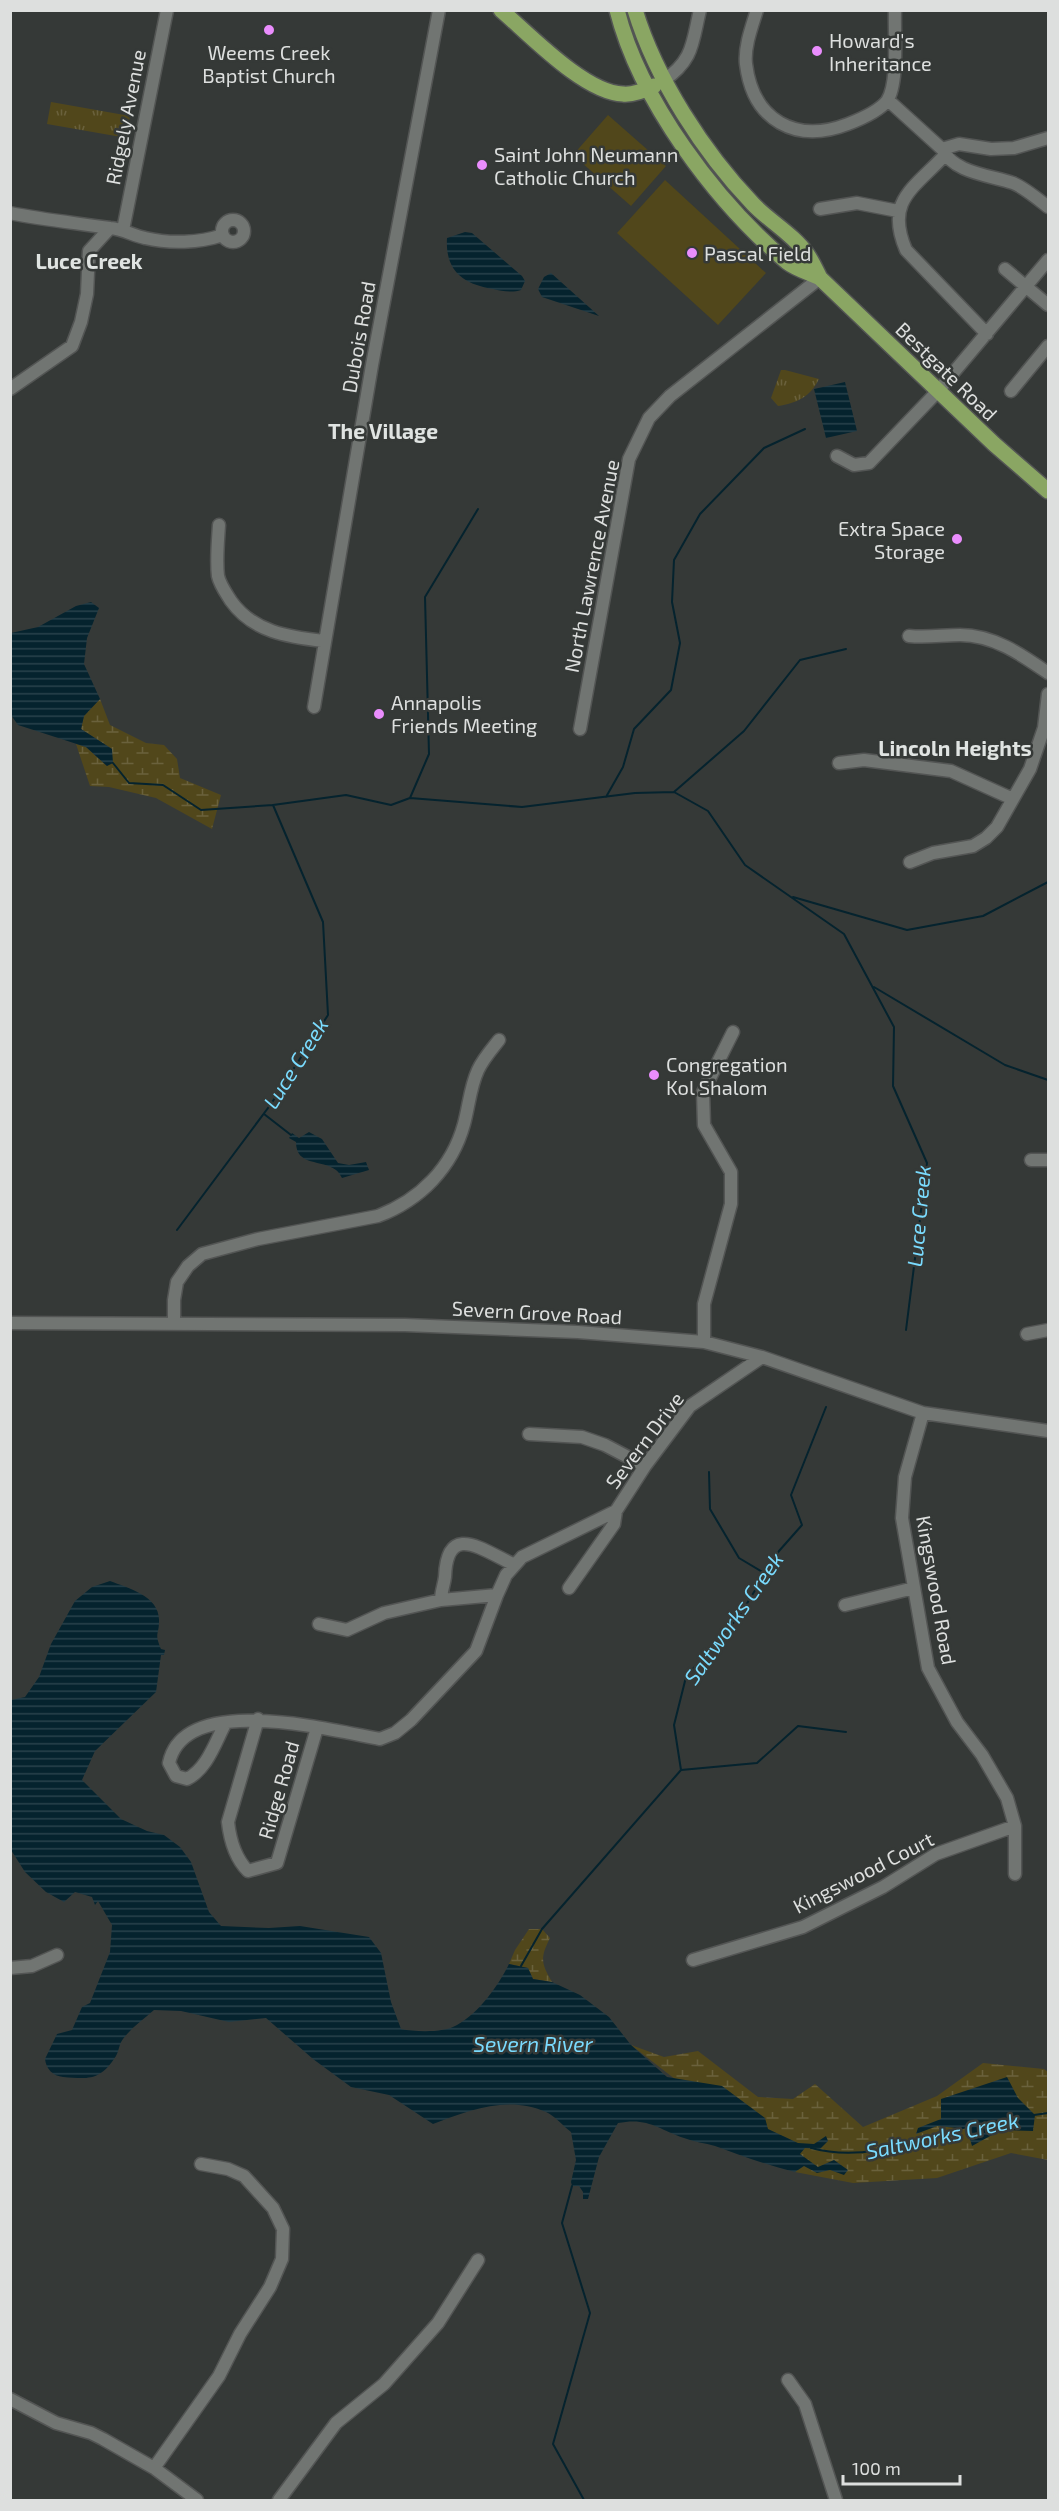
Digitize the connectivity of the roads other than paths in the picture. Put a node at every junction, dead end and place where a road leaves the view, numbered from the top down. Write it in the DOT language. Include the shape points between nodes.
graph roads {
  1 [pos="167,10"];
  2 [pos="439,10"];
  3 [pos="501,10"];
  4 [pos="617,10"];
  5 [pos="635,10"];
  6 [pos="700,10"];
  7 [pos="757,10"];
  8 [pos="894,10"];
  9 [pos="663,81"];
  10 [pos="647,89"];
  11 [pos="888,100"];
  12 [pos="1048,138"];
  13 [pos="943,152"];
  14 [pos="1048,207"];
  15 [pos="820,209"];
  16 [pos="898,211"];
  17 [pos="10,213"];
  18 [pos="84,226"];
  19 [pos="116,229"];
  20 [pos="223,235"];
  21 [pos="89,251"];
  22 [pos="1048,260"];
  23 [pos="1005,269"];
  24 [pos="820,278"];
  25 [pos="1028,286"];
  26 [pos="1048,305"];
  27 [pos="987,334"];
  28 [pos="1048,346"];
  29 [pos="10,389"];
  30 [pos="938,391"];
  31 [pos="1011,391"];
  32 [pos="837,456"];
  33 [pos="1048,491"];
  34 [pos="219,525"];
  35 [pos="909,636"];
  36 [pos="324,641"];
  37 [pos="1048,673"];
  38 [pos="1048,694"];
  39 [pos="314,707"];
  40 [pos="580,729"];
  41 [pos="840,763"];
  42 [pos="1013,799"];
  43 [pos="910,862"];
  44 [pos="733,1032"];
  45 [pos="499,1040"];
  46 [pos="1030,1160"];
  47 [pos="1048,1160"];
  48 [pos="10,1323"];
  49 [pos="174,1323"];
  50 [pos="1048,1330"];
  51 [pos="1027,1334"];
  52 [pos="704,1342"];
  53 [pos="762,1358"];
  54 [pos="923,1413"];
  55 [pos="1048,1431"];
  56 [pos="529,1434"];
  57 [pos="645,1466"];
  58 [pos="616,1511"];
  59 [pos="515,1564"];
  60 [pos="568,1588"];
  61 [pos="914,1588"];
  62 [pos="497,1595"];
  63 [pos="441,1600"];
  64 [pos="845,1605"];
  65 [pos="319,1624"];
  66 [pos="258,1719"];
  67 [pos="225,1724"];
  68 [pos="317,1728"];
  69 [pos="1015,1827"];
  70 [pos="1015,1874"];
  71 [pos="57,1955"];
  72 [pos="693,1960"];
  73 [pos="10,1968"];
  74 [pos="201,2164"];
  75 [pos="478,2260"];
  76 [pos="788,2380"];
  77 [pos="10,2399"];
  78 [pos="154,2468"];
  79 [pos="197,2500"];
  80 [pos="279,2500"];
  81 [pos="836,2500"];
  1 -- 19 [label="street, Ridgely Avenue"];
  2 -- 36 [label="street, Dubois Road"];
  3 -- 10 [label="main road" via="582,79 602,90 624,94"];
  4 -- 10 [label="main road, Bestgate Road" via="623,36"];
  5 -- 9 [label="main road, Bestgate Road"];
  6 -- 9 [label="street" via="691,52 680,68"];
  7 -- 11 [label="street" via="746,63 760,104 775,119 797,132 829,131 857,121"];
  8 -- 11 [label="street" via="893,82"];
  9 -- 10 [label="main road"];
  9 -- 24 [label="main road, Bestgate Road" via="712,156 753,205 807,253"];
  10 -- 24 [label="main road, Bestgate Road" via="713,186 789,263"];
  11 -- 13 [label="street"];
  12 -- 13 [label="street" via="1014,148 959,144"];
  13 -- 14 [label="street" via="971,172 1015,184"];
  13 -- 16 [label="street"];
  15 -- 16 [label="street" via="857,203"];
  16 -- 27 [label="street" via="899,232 906,250"];
  17 -- 18 [label="street"];
  18 -- 19 [label="street"];
  18 -- 21 [label="street"];
  19 -- 20 [label="street" via="176,242"];
  19 -- 21 [label="street"];
  21 -- 29 [label="street" via="85,303 72,346"];
  22 -- 25 [label="street"];
  23 -- 25 [label="street"];
  24 -- 30 [label="main road, Bestgate Road"];
  24 -- 40 [label="street, North Lawrence Avenue" via="670,396 649,418 629,459"];
  25 -- 26 [label="street"];
  25 -- 27 [label="street"];
  27 -- 30 [label="street"];
  28 -- 31 [label="street"];
  30 -- 32 [label="street" via="869,463 854,465"];
  30 -- 33 [label="main road, Bestgate Road"];
  34 -- 36 [label="street" via="218,577 238,612 274,633"];
  35 -- 37 [label="street" via="990,639"];
  36 -- 39 [label="street, Dubois Road"];
  38 -- 42 [label="street" via="1044,728 1030,769"];
  41 -- 42 [label="street" via="864,760 951,771"];
  42 -- 43 [label="street" via="997,826 973,846 933,853"];
  44 -- 52 [label="street" via="703,1092 704,1125 731,1172 731,1204 704,1305"];
  45 -- 49 [label="street" via="478,1068 464,1125 450,1159 426,1188 378,1216 202,1254 177,1282"];
  46 -- 47 [label="street"];
  48 -- 49 [label="street, Severn Grove Road"];
  49 -- 52 [label="street, Severn Grove Road" via="414,1326 578,1332"];
  50 -- 51 [label="street"];
  52 -- 53 [label="street, Severn Grove Road"];
  53 -- 54 [label="street, Severn Grove Road"];
  53 -- 57 [label="street, Severn Drive" via="690,1406"];
  54 -- 55 [label="street, Severn Grove Road"];
  54 -- 61 [label="street, Kingswood Road" via="905,1477 902,1518"];
  56 -- 57 [label="street" via="582,1437"];
  57 -- 58 [label="street, Severn Drive"];
  58 -- 59 [label="street, Severn Drive"];
  58 -- 60 [label="street" via="614,1524"];
  59 -- 62 [label="street, Severn Drive"];
  59 -- 63 [label="street" via="462,1543 453,1546 444,1565"];
  61 -- 64 [label="street"];
  61 -- 69 [label="street, Kingswood Road" via="928,1668 957,1722 1007,1798"];
  62 -- 63 [label="street"];
  62 -- 68 [label="street, Severn Drive" via="476,1651 395,1733 380,1739"];
  63 -- 65 [label="street" via="384,1613 347,1630"];
  66 -- 67 [label="street, Severn Drive"];
  66 -- 68 [label="street, Severn Drive"];
  66 -- 68 [label="street, Ridge Road" via="228,1822 230,1839 248,1871 277,1863"];
  67 -- 67 [label="street, Severn Drive" via="201,1727 180,1740 169,1763 176,1776 194,1776"];
  69 -- 70 [label="street, Kingswood Road"];
  69 -- 72 [label="street, Kingswood Court" via="936,1854 883,1887 803,1927"];
  71 -- 73 [label="street" via="42,1963"];
  74 -- 78 [label="street" via="244,2176 273,2208 283,2229 282,2259 219,2376"];
  75 -- 80 [label="street" via="438,2323 384,2385 336,2423"];
  76 -- 81 [label="street" via="806,2404"];
  77 -- 78 [label="street" via="56,2423 91,2433"];
  78 -- 79 [label="street"];
}
